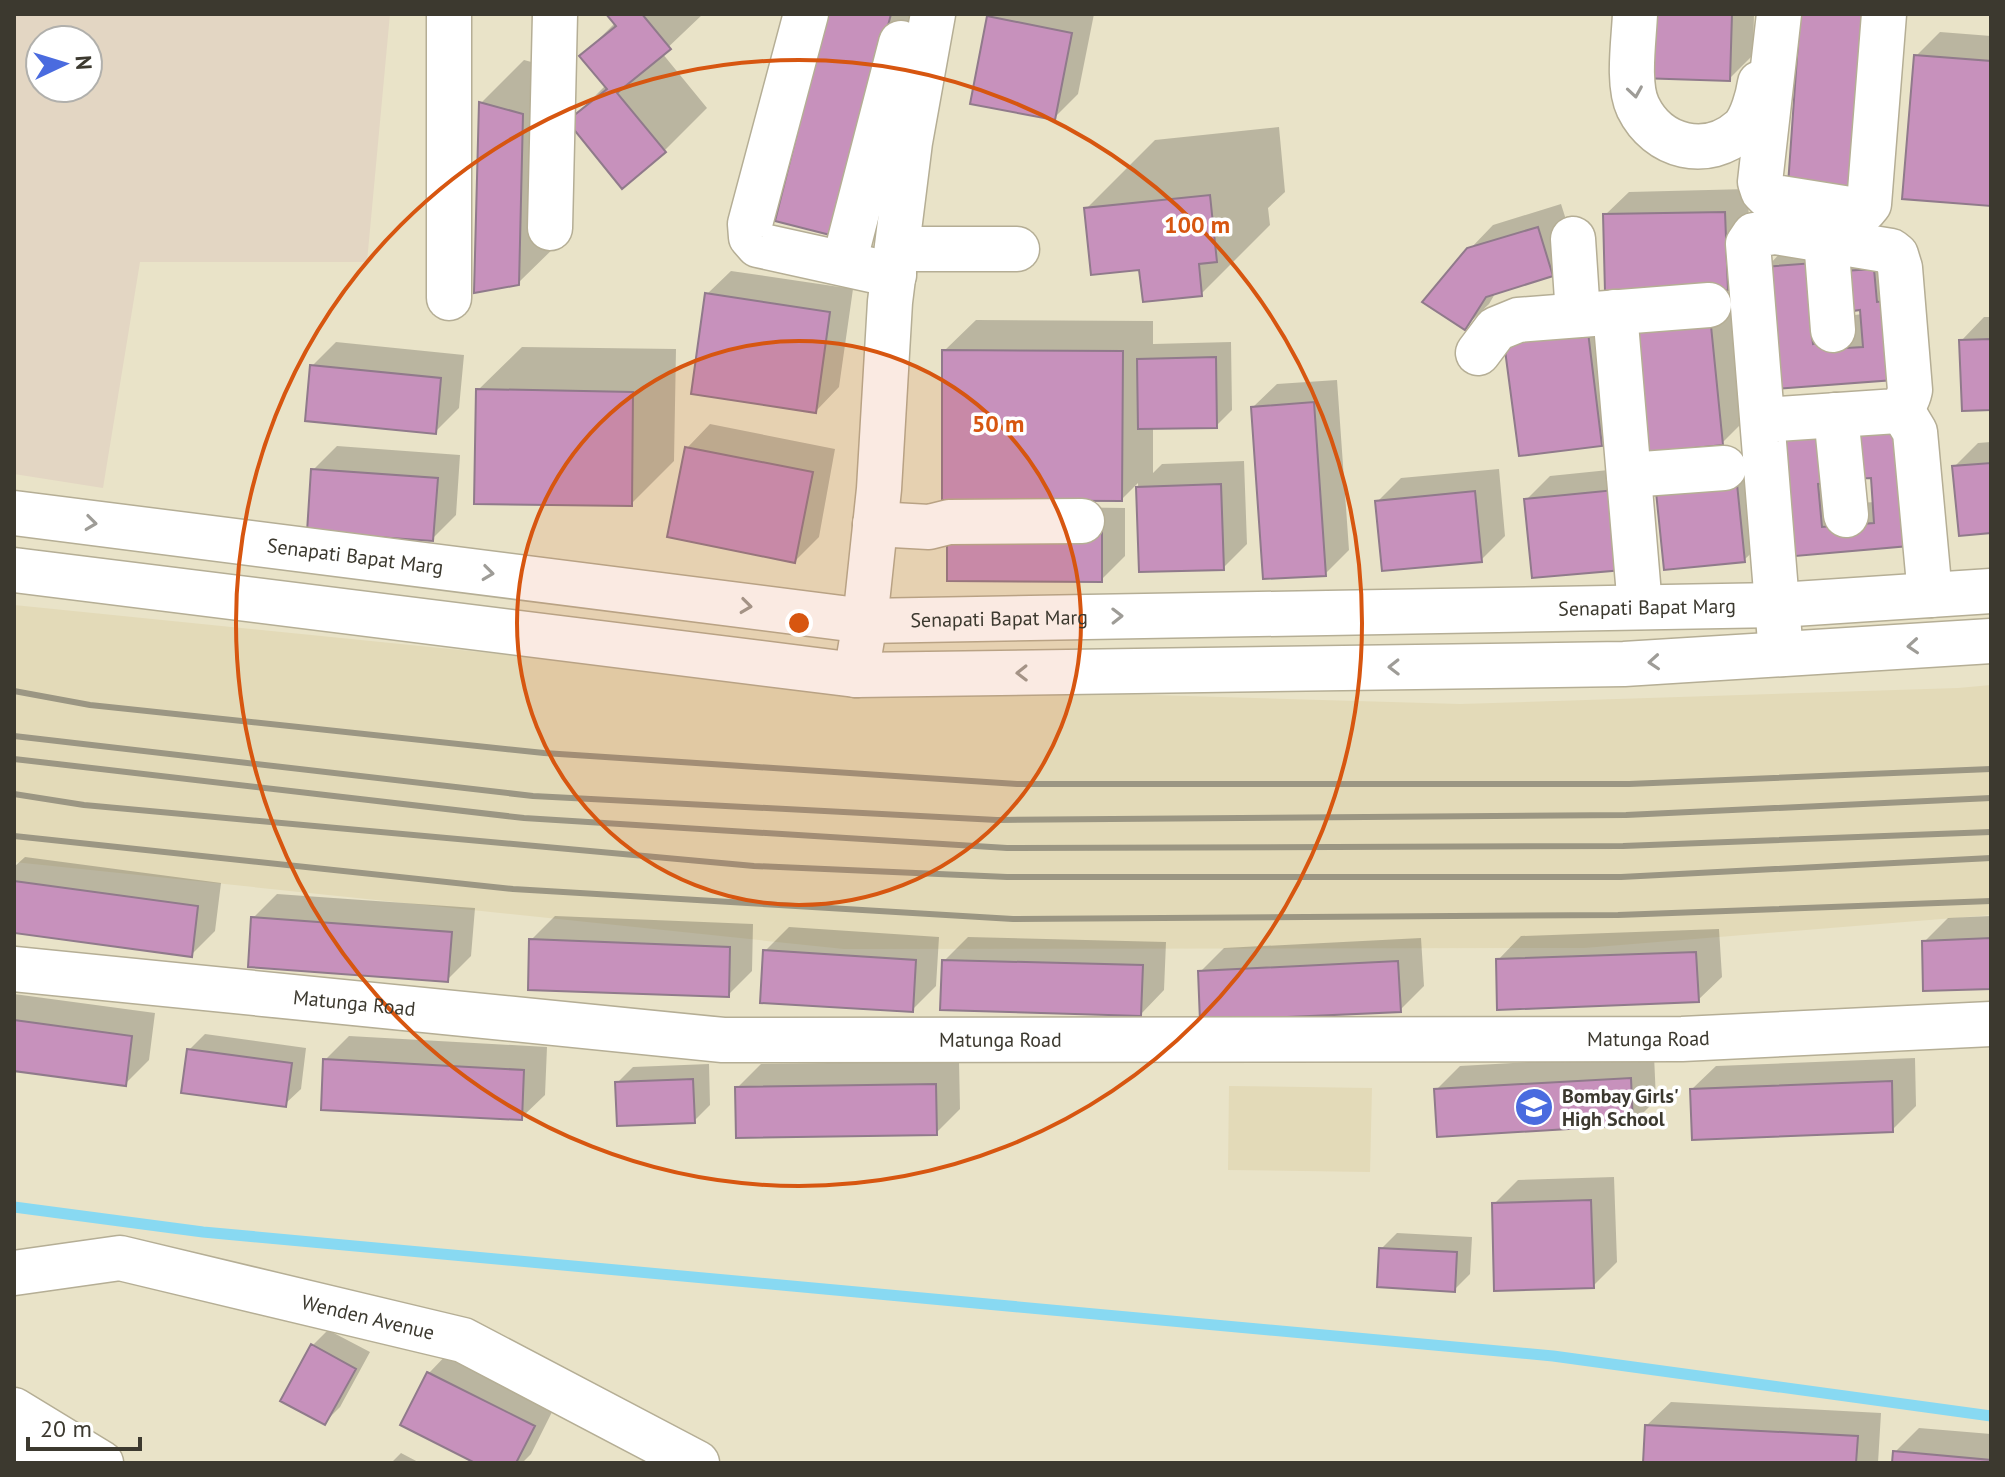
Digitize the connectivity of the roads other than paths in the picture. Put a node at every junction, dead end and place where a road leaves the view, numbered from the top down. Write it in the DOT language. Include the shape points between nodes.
graph roads {
  1 [pos="449,14"];
  2 [pos="555,14"];
  3 [pos="806,14"];
  4 [pos="909,14"];
  5 [pos="933,14"];
  6 [pos="1635,14"];
  7 [pos="1763,14"];
  8 [pos="1779,14"];
  9 [pos="1884,14"];
  10 [pos="550,228"];
  11 [pos="1573,239"];
  12 [pos="1826,239"];
  13 [pos="1017,249"];
  14 [pos="896,262"];
  15 [pos="844,263"];
  16 [pos="449,298"];
  17 [pos="1709,305"];
  18 [pos="1596,314"];
  19 [pos="1833,330"];
  20 [pos="1478,353"];
  21 [pos="1897,411"];
  22 [pos="1836,415"];
  23 [pos="1763,420"];
  24 [pos="1724,468"];
  25 [pos="1629,475"];
  26 [pos="14,513"];
  27 [pos="1846,515"];
  28 [pos="1082,521"];
  29 [pos="875,524"];
  30 [pos="14,570"];
  31 [pos="1991,591"];
  32 [pos="1930,595"];
  33 [pos="1778,605"];
  34 [pos="1640,607"];
  35 [pos="1516,609"];
  36 [pos="1180,616"];
  37 [pos="865,621"];
  38 [pos="1991,641"];
  39 [pos="1781,654"];
  40 [pos="1518,665"];
  41 [pos="1181,670"];
  42 [pos="856,675"];
  43 [pos="14,969"];
  44 [pos="1991,1024"];
  45 [pos="14,1273"];
  46 [pos="22,1438"];
  47 [pos="101,1463"];
  48 [pos="697,1463"];
  1 -- 16 [label="street"];
  2 -- 10 [label="street"];
  3 -- 15 [label="street" via="750,224 751,237 758,245"];
  4 -- 15 [label="street"];
  5 -- 14 [label="street"];
  6 -- 7 [label="street, one-way" via="1632,91 1662,137 1681,147 1705,147 1744,127 1760,85"];
  8 -- 9 [label="street" via="1763,191 1856,210 1869,204"];
  11 -- 18 [label="street"];
  12 -- 19 [label="street"];
  12 -- 21 [label="street" via="1883,248 1898,259 1910,390"];
  12 -- 23 [label="street" via="1765,232 1748,244"];
  13 -- 14 [label="street"];
  14 -- 15 [label="street"];
  14 -- 29 [label="street"];
  17 -- 18 [label="street"];
  18 -- 20 [label="street" via="1506,323"];
  18 -- 25 [label="street"];
  21 -- 22 [label="street"];
  21 -- 32 [label="street" via="1915,432"];
  22 -- 23 [label="street"];
  22 -- 27 [label="street"];
  23 -- 33 [label="street"];
  24 -- 25 [label="street"];
  25 -- 34 [label="street"];
  26 -- 37 [label="street, Senapati Bapat Marg, one-way"];
  28 -- 29 [label="street"];
  29 -- 37 [label="street"];
  30 -- 42 [label="street"];
  31 -- 32 [label="street, Senapati Bapat Marg"];
  32 -- 33 [label="street, Senapati Bapat Marg"];
  33 -- 34 [label="street, Senapati Bapat Marg"];
  33 -- 39 [label="street"];
  34 -- 35 [label="street, Senapati Bapat Marg"];
  35 -- 36 [label="street, Senapati Bapat Marg"];
  35 -- 40 [label="street"];
  37 -- 36 [label="street, Senapati Bapat Marg, one-way"];
  36 -- 41 [label="street"];
  37 -- 42 [label="street"];
  38 -- 39 [label="street, one-way"];
  39 -- 40 [label="street, one-way"];
  40 -- 41 [label="street, one-way"];
  41 -- 42 [label="street, one-way"];
  43 -- 44 [label="street, Matunga Road" via="723,1040 1682,1039"];
  45 -- 48 [label="street, Wenden Avenue" via="120,1258 463,1340"];
  46 -- 47 [label="street"];
}
